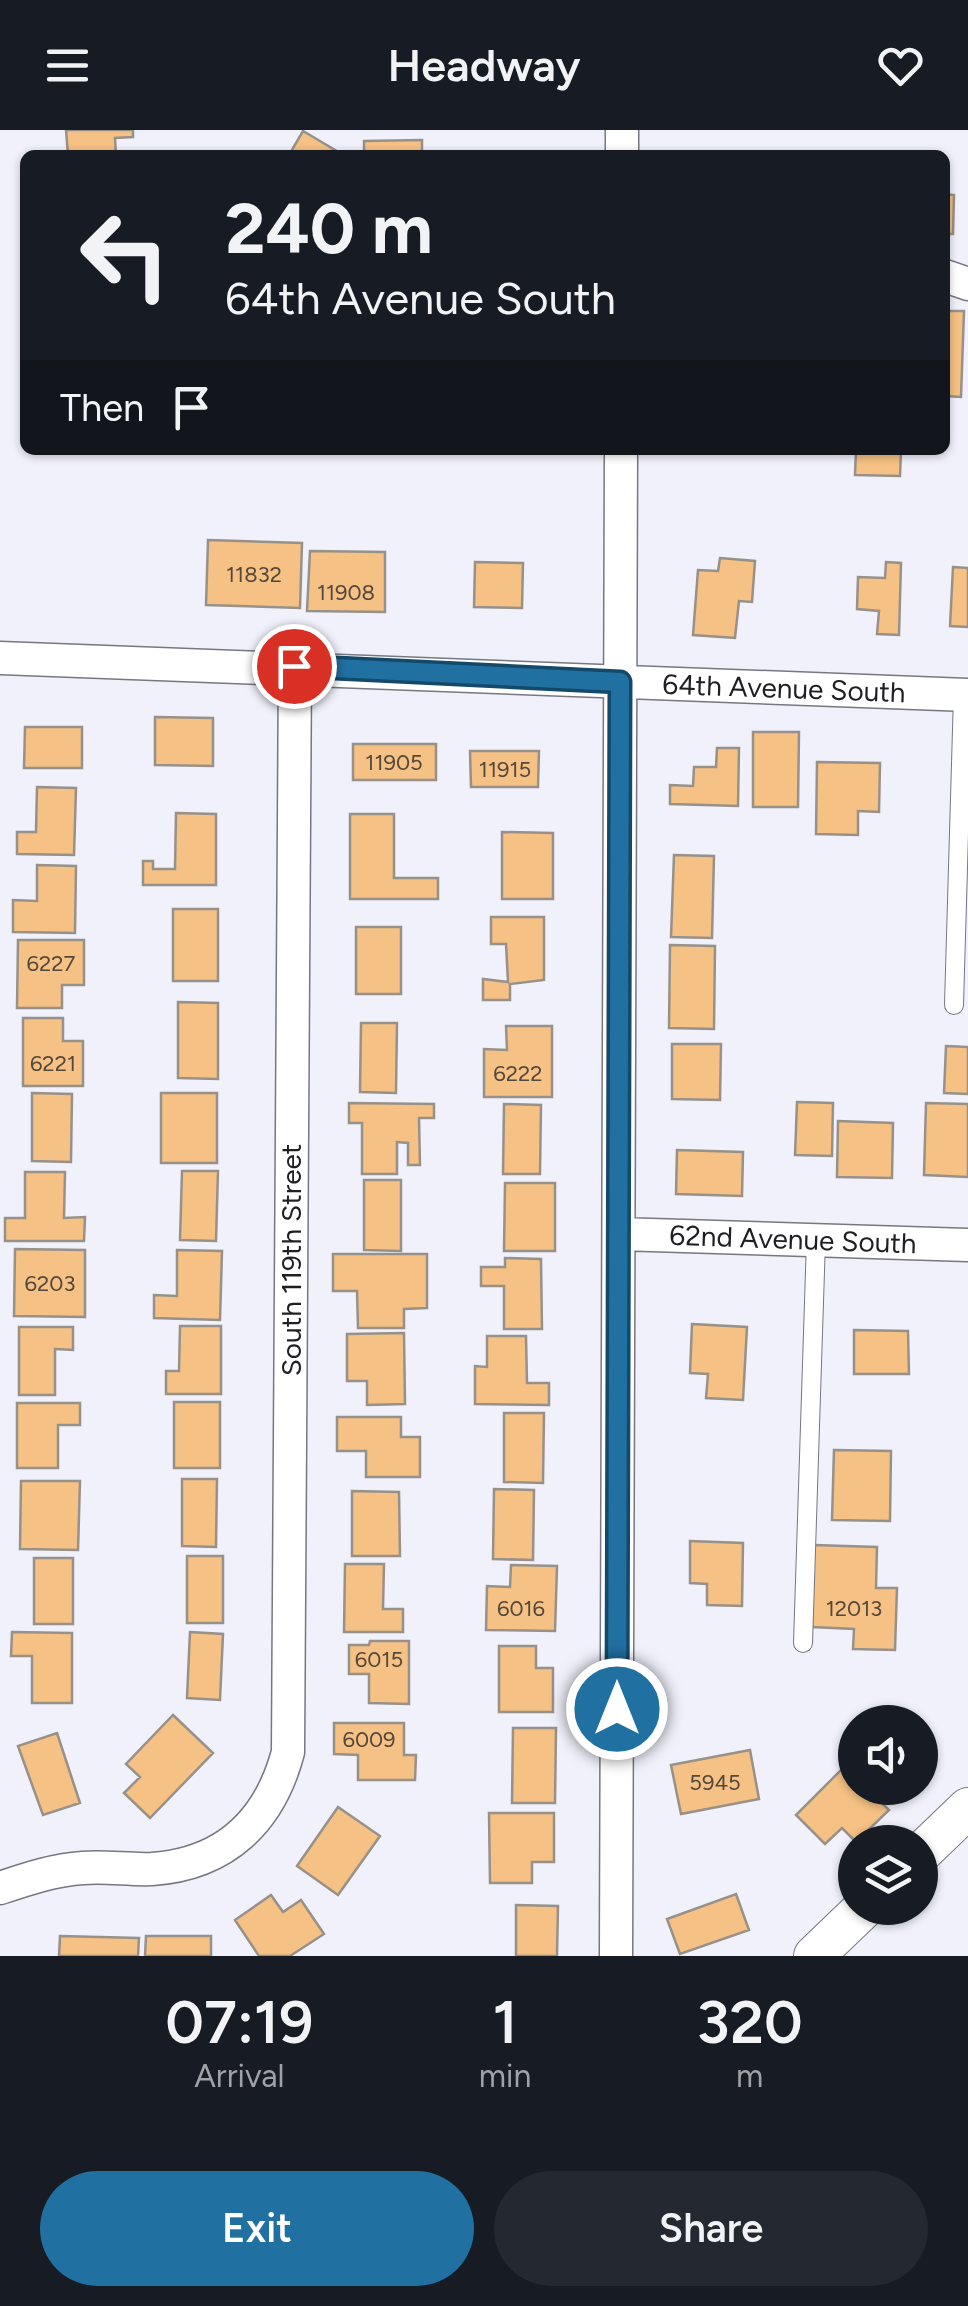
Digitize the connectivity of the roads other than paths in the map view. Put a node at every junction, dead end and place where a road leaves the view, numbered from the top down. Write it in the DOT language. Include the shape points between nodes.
graph roads {
  1 [pos="621,455"];
  2 [pos="0,658"];
  3 [pos="294,666"];
  4 [pos="620,682"];
  5 [pos="965,695"];
  6 [pos="954,1005"];
  7 [pos="619,1234"];
  8 [pos="816,1240"];
  9 [pos="968,1245"];
  10 [pos="802,1643"];
  11 [pos="967,1810"];
  12 [pos="938,1837"];
  13 [pos="0,1888"];
  14 [pos="846,1925"];
  15 [pos="616,1956"];
  16 [pos="814,1956"];
  1 -- 4 [label="street"];
  2 -- 3 [label="street, 64th Avenue South"];
  3 -- 4 [label="street, 64th Avenue South"];
  3 -- 13 [label="street, South 119th Street" via="288,1752 263,1813 203,1859 46,1872"];
  4 -- 5 [label="street, 64th Avenue South"];
  4 -- 7 [label="street"];
  5 -- 6 [label="lane"];
  7 -- 8 [label="street, 62nd Avenue South"];
  7 -- 15 [label="street"];
  8 -- 9 [label="street, 62nd Avenue South"];
  8 -- 10 [label="lane"];
  11 -- 12 [label="street"];
  14 -- 16 [label="street"];
}
